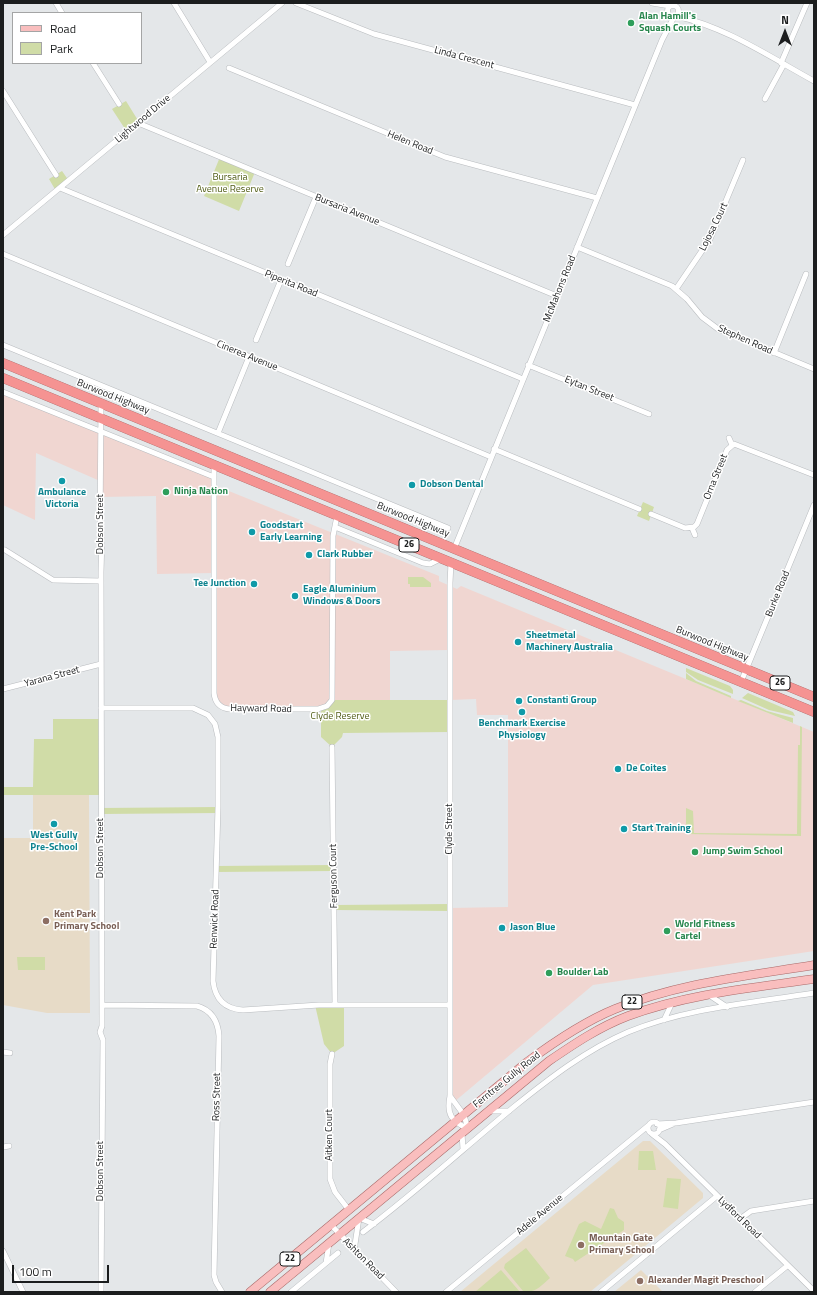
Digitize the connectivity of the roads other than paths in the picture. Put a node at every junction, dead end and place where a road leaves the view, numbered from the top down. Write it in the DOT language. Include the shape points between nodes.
graph roads {
  1 [pos="56,3"];
  2 [pos="174,3"];
  3 [pos="282,3"];
  4 [pos="296,3"];
  5 [pos="807,3"];
  6 [pos="654,4"];
  7 [pos="679,7"];
  8 [pos="670,8"];
  9 [pos="61,12"];
  10 [pos="675,17"];
  11 [pos="693,20"];
  12 [pos="666,29"];
  13 [pos="210,62"];
  14 [pos="782,63"];
  15 [pos="94,64"];
  16 [pos="229,68"];
  17 [pos="814,81"];
  18 [pos="3,91"];
  19 [pos="765,99"];
  20 [pos="119,104"];
  21 [pos="635,105"];
  22 [pos="138,123"];
  23 [pos="743,160"];
  24 [pos="56,175"];
  25 [pos="60,188"];
  26 [pos="316,196"];
  27 [pos="597,198"];
  28 [pos="3,235"];
  29 [pos="577,247"];
  30 [pos="3,254"];
  31 [pos="288,264"];
  32 [pos="806,274"];
  33 [pos="281,280"];
  34 [pos="676,289"];
  35 [pos="557,296"];
  36 [pos="256,340"];
  37 [pos="3,345"];
  38 [pos="774,353"];
  39 [pos="249,357"];
  40 [pos="3,363"];
  41 [pos="528,365"];
  42 [pos="814,369"];
  43 [pos="3,378"];
  44 [pos="522,379"];
  45 [pos="3,392"];
  46 [pos="101,404"];
  47 [pos="649,414"];
  48 [pos="101,418"];
  49 [pos="101,430"];
  50 [pos="218,434"];
  51 [pos="729,438"];
  52 [pos="732,445"];
  53 [pos="494,449"];
  54 [pos="491,457"];
  55 [pos="214,465"];
  56 [pos="814,475"];
  57 [pos="214,477"];
  58 [pos="814,505"];
  59 [pos="639,509"];
  60 [pos="651,514"];
  61 [pos="337,516"];
  62 [pos="334,527"];
  63 [pos="448,528"];
  64 [pos="692,528"];
  65 [pos="695,535"];
  66 [pos="454,549"];
  67 [pos="5,550"];
  68 [pos="441,558"];
  69 [pos="451,562"];
  70 [pos="101,581"];
  71 [pos="101,664"];
  72 [pos="746,670"];
  73 [pos="741,682"];
  74 [pos="3,689"];
  75 [pos="814,697"];
  76 [pos="101,708"];
  77 [pos="814,712"];
  78 [pos="332,746"];
  79 [pos="814,965"];
  80 [pos="805,967"];
  81 [pos="811,980"];
  82 [pos="814,993"];
  83 [pos="709,995"];
  84 [pos="672,1003"];
  85 [pos="102,1005"];
  86 [pos="335,1005"];
  87 [pos="450,1005"];
  88 [pos="727,1007"];
  89 [pos="664,1020"];
  90 [pos="3,1052"];
  91 [pos="10,1053"];
  92 [pos="332,1054"];
  93 [pos="450,1096"];
  94 [pos="814,1102"];
  95 [pos="489,1110"];
  96 [pos="509,1111"];
  97 [pos="464,1115"];
  98 [pos="455,1122"];
  99 [pos="676,1123"];
  100 [pos="657,1124"];
  101 [pos="649,1125"];
  102 [pos="465,1131"];
  103 [pos="659,1131"];
  104 [pos="651,1133"];
  105 [pos="634,1137"];
  106 [pos="665,1144"];
  107 [pos="463,1149"];
  108 [pos="717,1196"];
  109 [pos="814,1201"];
  110 [pos="350,1210"];
  111 [pos="359,1218"];
  112 [pos="740,1219"];
  113 [pos="374,1224"];
  114 [pos="331,1225"];
  115 [pos="363,1232"];
  116 [pos="339,1235"];
  117 [pos="329,1244"];
  118 [pos="3,1251"];
  119 [pos="354,1251"];
  120 [pos="338,1253"];
  121 [pos="326,1263"];
  122 [pos="787,1266"];
  123 [pos="23,1292"];
  124 [pos="101,1292"];
  125 [pos="222,1292"];
  126 [pos="250,1292"];
  127 [pos="270,1292"];
  128 [pos="291,1292"];
  129 [pos="396,1292"];
  130 [pos="446,1292"];
  131 [pos="602,1292"];
  132 [pos="755,1292"];
  133 [pos="814,1292"];
  1 -- 9 [label="street"];
  2 -- 13 [label="street"];
  3 -- 13 [label="street, Lightwood Drive"];
  4 -- 21 [label="street, Linda Crescent" via="374,34"];
  5 -- 14 [label="street"];
  6 -- 8 [label="street"];
  7 -- 8 [label="street"];
  7 -- 10 [label="street, McMahons Road"];
  7 -- 11 [label="street"];
  8 -- 10 [label="street"];
  8 -- 12 [label="street, McMahons Road"];
  10 -- 11 [label="street"];
  10 -- 12 [label="street, McMahons Road"];
  11 -- 14 [label="street" via="744,42"];
  12 -- 21 [label="street, McMahons Road"];
  13 -- 22 [label="street, Lightwood Drive"];
  14 -- 17 [label="street"];
  14 -- 19 [label="street"];
  15 -- 20 [label="street"];
  16 -- 27 [label="street, Helen Road" via="445,157"];
  18 -- 24 [label="street"];
  21 -- 27 [label="street, McMahons Road"];
  22 -- 25 [label="street, Lightwood Drive"];
  22 -- 26 [label="street, Bursaria Avenue"];
  23 -- 34 [label="street, Lojosa Court" via="710,239"];
  25 -- 28 [label="street, Lightwood Drive"];
  25 -- 33 [label="street, Piperita Road"];
  26 -- 31 [label="street"];
  26 -- 35 [label="street, Bursaria Avenue"];
  27 -- 29 [label="street, McMahons Road"];
  29 -- 34 [label="street, Stephen Road"];
  29 -- 35 [label="street, McMahons Road"];
  30 -- 39 [label="street, Cinerea Avenue"];
  32 -- 38 [label="street"];
  33 -- 36 [label="street"];
  33 -- 44 [label="street, Piperita Road"];
  34 -- 38 [label="street, Stephen Road" via="710,324"];
  35 -- 41 [label="street, McMahons Road"];
  37 -- 50 [label="street, Burwood Highway"];
  38 -- 42 [label="street, Stephen Road"];
  39 -- 50 [label="street"];
  39 -- 54 [label="street, Cinerea Avenue"];
  40 -- 46 [label="highway, Burwood Highway / 26"];
  41 -- 44 [label="street, McMahons Road"];
  41 -- 47 [label="street, Eytan Street"];
  43 -- 48 [label="highway, 26"];
  44 -- 53 [label="street, McMahons Road"];
  45 -- 49 [label="street"];
  46 -- 48 [label="street, Dobson Street"];
  46 -- 66 [label="highway, Burwood Highway / 26"];
  48 -- 49 [label="street, Dobson Street"];
  48 -- 55 [label="highway, 26"];
  49 -- 57 [label="street"];
  49 -- 70 [label="street, Dobson Street"];
  50 -- 63 [label="street, Burwood Highway"];
  51 -- 52 [label="street"];
  52 -- 56 [label="street, Orna Street" via="741,446"];
  52 -- 64 [label="street, Orna Street" via="727,450 697,524"];
  53 -- 54 [label="street, McMahons Road"];
  53 -- 59 [label="street"];
  54 -- 66 [label="street, McMahons Road"];
  55 -- 57 [label="street, Hayward Road"];
  55 -- 61 [label="highway, 26"];
  57 -- 62 [label="street, Hayward Road" via="214,694 221,707 318,709 327,706 332,700"];
  58 -- 72 [label="street, Burke Road"];
  60 -- 64 [label="street" via="685,528"];
  61 -- 62 [label="street, Hayward Road"];
  61 -- 68 [label="highway, 26"];
  62 -- 68 [label="street" via="423,563 430,564"];
  64 -- 65 [label="street"];
  66 -- 69 [label="highway"];
  66 -- 72 [label="highway, Burwood Highway / 26"];
  67 -- 70 [label="street" via="51,579"];
  68 -- 69 [label="highway, 26"];
  69 -- 73 [label="highway, 26"];
  69 -- 87 [label="street, Clyde Street"];
  70 -- 71 [label="street, Dobson Street"];
  71 -- 74 [label="street, Yarana Street"];
  71 -- 76 [label="street, Dobson Street"];
  72 -- 73 [label="street, Burke Road"];
  72 -- 75 [label="highway, Burwood Highway / 26"];
  73 -- 77 [label="highway, 26"];
  76 -- 85 [label="street, Dobson Street"];
  76 -- 86 [label="street, Renwick Road" via="193,708 208,715 215,724 218,737 218,807 213,981 219,999 236,1010"];
  78 -- 86 [label="street, Ferguson Court"];
  79 -- 80 [label="main road, Ferntree Gully Road / 22"];
  80 -- 81 [label="main road"];
  80 -- 97 [label="main road, Ferntree Gully Road / 22" via="682,988 614,1009 549,1046"];
  81 -- 83 [label="main road, Ferntree Gully Road / 22"];
  82 -- 88 [label="street"];
  83 -- 84 [label="main road, Ferntree Gully Road / 22"];
  83 -- 88 [label="street"];
  84 -- 89 [label="street"];
  84 -- 95 [label="main road, Ferntree Gully Road / 22" via="628,1016 580,1040 548,1061"];
  85 -- 124 [label="street, Dobson Street"];
  85 -- 125 [label="street, Ross Street" via="196,1006 209,1012 216,1023 219,1036 214,1275"];
  86 -- 87 [label="street, Renwick Road"];
  87 -- 93 [label="street, Clyde Street"];
  88 -- 89 [label="street"];
  89 -- 96 [label="street" via="614,1038 583,1055"];
  90 -- 91 [label="street"];
  92 -- 110 [label="street, Aitken Court" via="330,1179 335,1192"];
  93 -- 97 [label="street"];
  93 -- 98 [label="street, Clyde Street" via="450,1114"];
  94 -- 99 [label="street"];
  95 -- 96 [label="street"];
  95 -- 102 [label="main road, Ferntree Gully Road / 22"];
  96 -- 107 [label="street"];
  97 -- 98 [label="main road, Ferntree Gully Road / 22"];
  97 -- 102 [label="street"];
  98 -- 102 [label="street"];
  98 -- 110 [label="main road, Ferntree Gully Road / 22"];
  99 -- 100 [label="street"];
  99 -- 103 [label="street"];
  100 -- 101 [label="street"];
  100 -- 103 [label="street, Lydford Road"];
  101 -- 104 [label="street"];
  101 -- 105 [label="street, Adele Avenue"];
  102 -- 107 [label="street"];
  102 -- 111 [label="main road, Ferntree Gully Road / 22"];
  103 -- 104 [label="street, Adele Avenue"];
  103 -- 106 [label="street, Lydford Road"];
  104 -- 105 [label="street, Adele Avenue"];
  104 -- 106 [label="street, Lydford Road"];
  105 -- 130 [label="street, Adele Avenue"];
  106 -- 108 [label="street, Lydford Road"];
  107 -- 113 [label="street"];
  108 -- 112 [label="street, Lydford Road"];
  108 -- 131 [label="street"];
  109 -- 112 [label="street" via="751,1211"];
  110 -- 114 [label="main road, Ferntree Gully Road / 22"];
  111 -- 113 [label="street"];
  111 -- 116 [label="main road, Ferntree Gully Road / 22"];
  111 -- 119 [label="street"];
  112 -- 122 [label="street, Lydford Road"];
  113 -- 115 [label="street"];
  114 -- 116 [label="street, Ashton Road"];
  114 -- 126 [label="main road, Ferntree Gully Road / 22"];
  116 -- 117 [label="main road, Ferntree Gully Road / 22"];
  116 -- 119 [label="street, Ashton Road"];
  117 -- 121 [label="street"];
  117 -- 127 [label="main road, Ferntree Gully Road / 22"];
  118 -- 123 [label="street"];
  119 -- 129 [label="street, Ashton Road"];
  120 -- 121 [label="street"];
  121 -- 128 [label="street"];
  122 -- 132 [label="street"];
  122 -- 133 [label="street, Lydford Road"];
}
